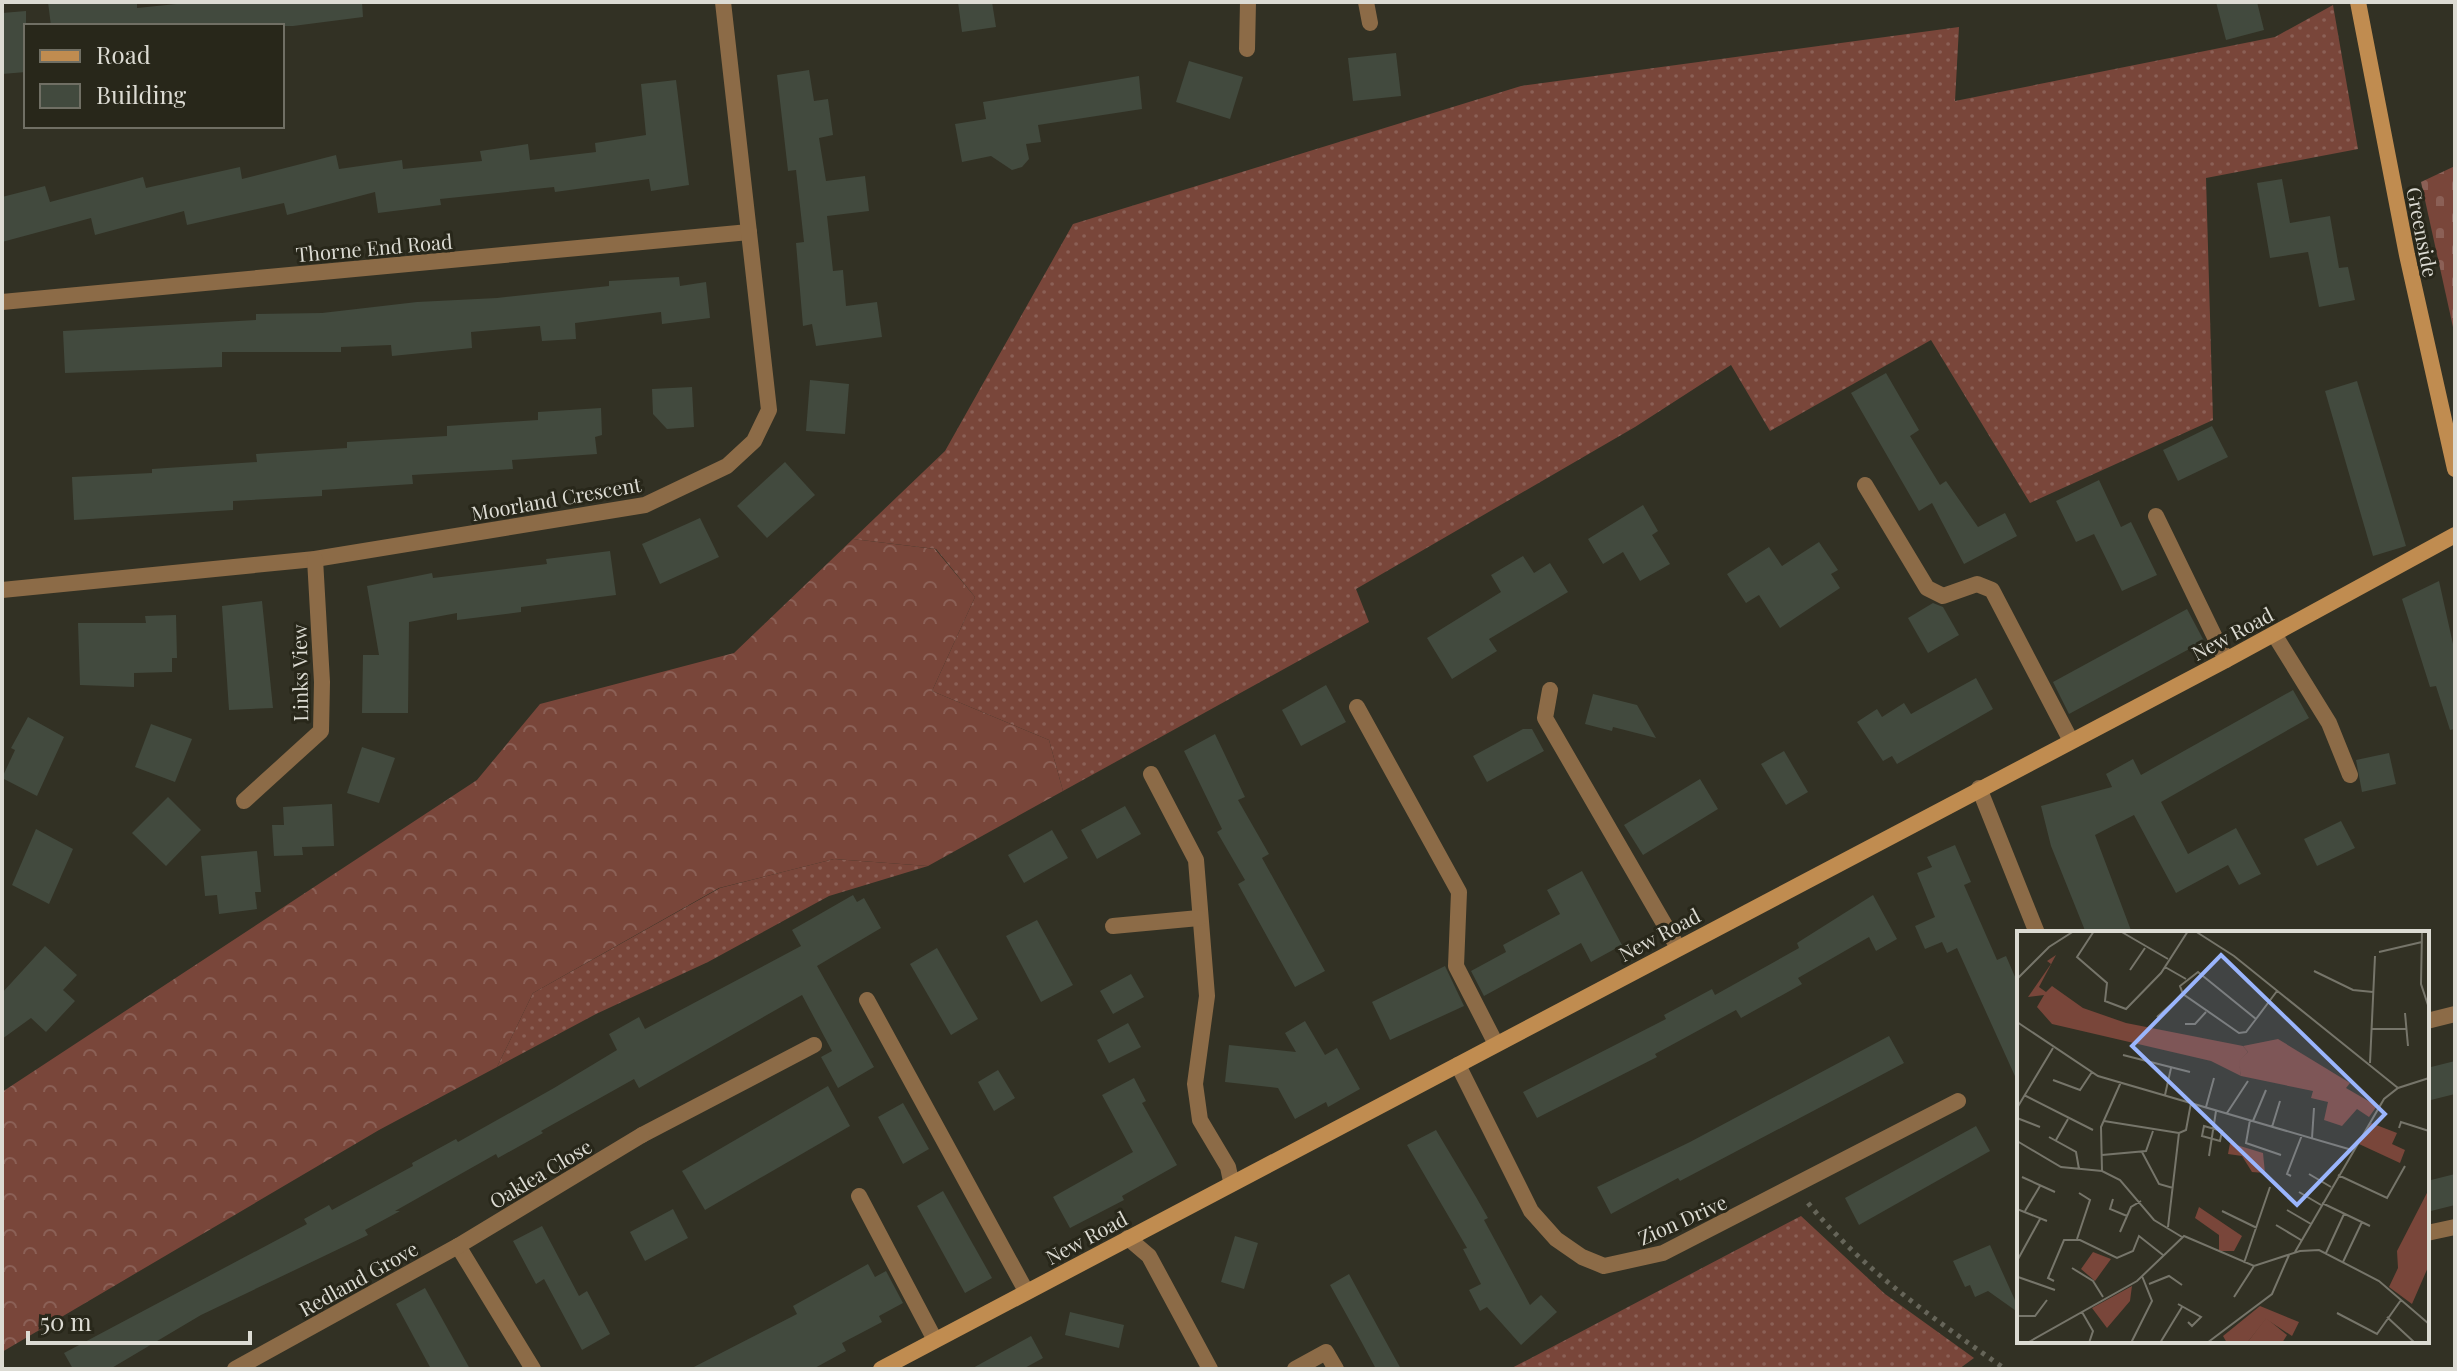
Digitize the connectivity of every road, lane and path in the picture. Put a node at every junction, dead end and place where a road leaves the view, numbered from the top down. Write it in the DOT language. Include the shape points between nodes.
graph roads {
  1 [pos="723,2"];
  2 [pos="1248,2"];
  3 [pos="1366,2"];
  4 [pos="2358,2"];
  5 [pos="1370,23"];
  6 [pos="1247,49"];
  7 [pos="749,232"];
  8 [pos="2,302"];
  9 [pos="2451,434"];
  10 [pos="2455,469"];
  11 [pos="1865,485"];
  12 [pos="2156,516"];
  13 [pos="2455,535"];
  14 [pos="315,559"];
  15 [pos="2,590"];
  16 [pos="2,600"];
  17 [pos="2274,634"];
  18 [pos="2226,660"];
  19 [pos="1550,690"];
  20 [pos="1357,707"];
  21 [pos="2070,739"];
  22 [pos="1151,774"];
  23 [pos="2350,775"];
  24 [pos="1979,788"];
  25 [pos="244,801"];
  26 [pos="1199,918"];
  27 [pos="1113,926"];
  28 [pos="2036,931"];
  29 [pos="1677,946"];
  30 [pos="867,1000"];
  31 [pos="2455,1014"];
  32 [pos="2429,1020"];
  33 [pos="1496,1044"];
  34 [pos="814,1045"];
  35 [pos="1458,1065"];
  36 [pos="1958,1101"];
  37 [pos="1231,1181"];
  38 [pos="1794,1187"];
  39 [pos="859,1196"];
  40 [pos="2455,1227"];
  41 [pos="2429,1233"];
  42 [pos="1128,1238"];
  43 [pos="458,1246"];
  44 [pos="1026,1291"];
  45 [pos="935,1340"];
  46 [pos="235,1369"];
  47 [pos="533,1369"];
  48 [pos="881,1369"];
  49 [pos="1210,1369"];
  50 [pos="1295,1369"];
  51 [pos="1336,1369"];
  52 [pos="2005,1369"];
  1 -- 7 [label="street, Moorland Crescent"];
  2 -- 6 [label="street"];
  3 -- 5 [label="street"];
  4 -- 9 [label="street, Greenside" via="2407,255"];
  7 -- 8 [label="street, Thorne End Road"];
  7 -- 14 [label="street, Moorland Crescent" via="769,410 754,441 727,466 645,505"];
  9 -- 10 [label="street, Greenside"];
  11 -- 21 [label="street" via="1927,588 1943,596 1977,584 1992,590"];
  12 -- 18 [label="street"];
  13 -- 17 [label="street, New Road"];
  14 -- 15 [label="street, Moorland Crescent"];
  14 -- 25 [label="street, Links View" via="321,731"];
  15 -- 16 [label="street"];
  17 -- 18 [label="street, New Road"];
  17 -- 23 [label="street" via="2329,723"];
  18 -- 21 [label="street, New Road"];
  19 -- 29 [label="street" via="1545,718"];
  20 -- 33 [label="street" via="1459,892 1456,966"];
  21 -- 24 [label="street, New Road"];
  22 -- 26 [label="street" via="1196,860"];
  24 -- 28 [label="street"];
  24 -- 29 [label="street, New Road"];
  26 -- 27 [label="street"];
  26 -- 37 [label="street" via="1207,996 1197,1096 1200,1120"];
  29 -- 33 [label="street, New Road"];
  30 -- 44 [label="street"];
  31 -- 32 [label="street"];
  33 -- 35 [label="street, New Road"];
  34 -- 43 [label="street, Oaklea Close" via="642,1135"];
  35 -- 37 [label="street, New Road"];
  35 -- 38 [label="street, Zion Drive" via="1531,1211 1556,1239 1604,1266 1663,1253"];
  36 -- 38 [label="street, Zion Drive"];
  37 -- 42 [label="street, New Road"];
  38 -- 52 [label="path" via="1840,1242 1891,1288"];
  39 -- 45 [label="street"];
  40 -- 41 [label="street"];
  42 -- 44 [label="street, New Road"];
  42 -- 49 [label="street" via="1149,1256"];
  43 -- 46 [label="street, Redland Grove"];
  43 -- 47 [label="street"];
  44 -- 45 [label="street, New Road"];
  45 -- 48 [label="street, New Road"];
  50 -- 51 [label="street" via="1326,1352"];
}
